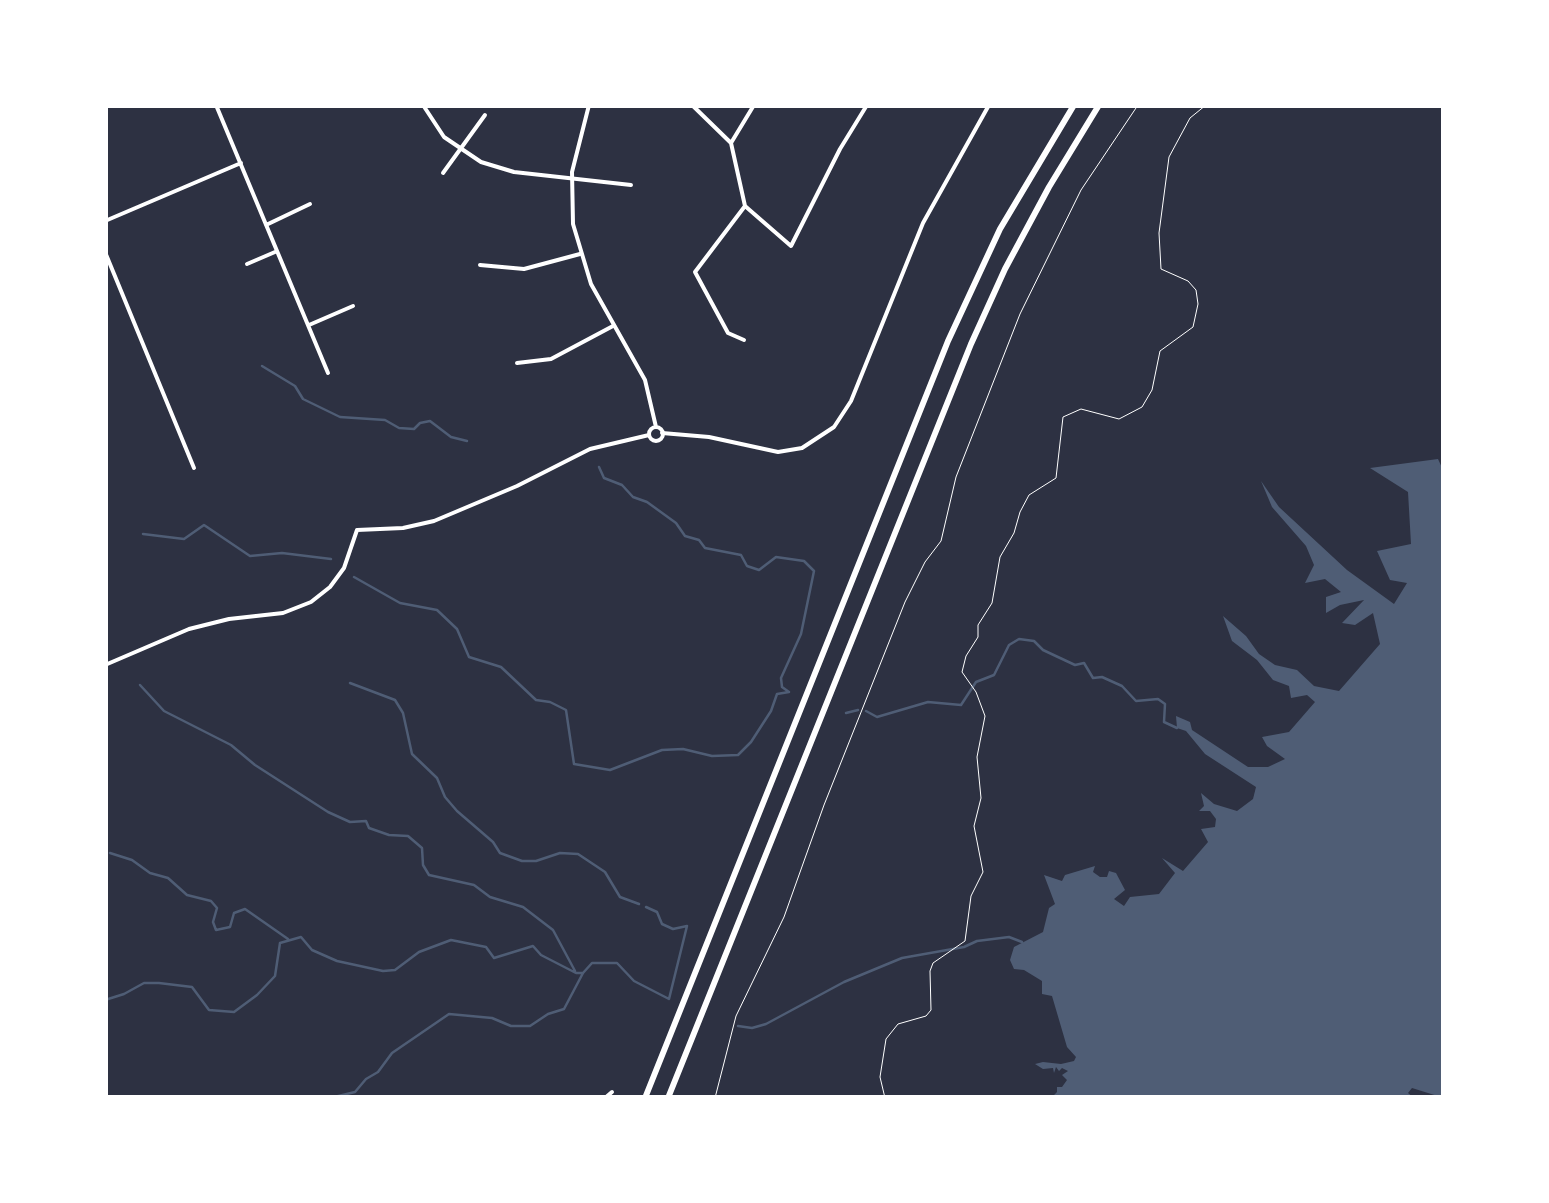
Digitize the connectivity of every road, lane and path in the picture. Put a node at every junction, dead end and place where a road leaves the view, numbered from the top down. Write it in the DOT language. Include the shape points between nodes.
graph roads {
  1 [pos="216,105"];
  2 [pos="422,105"];
  3 [pos="588,105"];
  4 [pos="692,105"];
  5 [pos="754,105"];
  6 [pos="867,105"];
  7 [pos="988,105"];
  8 [pos="1074,105"];
  9 [pos="1099,105"];
  10 [pos="1138,105"];
  11 [pos="1206,105"];
  12 [pos="485,115"];
  13 [pos="731,143"];
  14 [pos="460,151"];
  15 [pos="241,163"];
  16 [pos="443,174"];
  17 [pos="571,179"];
  18 [pos="631,185"];
  19 [pos="310,204"];
  20 [pos="745,206"];
  21 [pos="105,221"];
  22 [pos="266,225"];
  23 [pos="277,251"];
  24 [pos="105,252"];
  25 [pos="580,254"];
  26 [pos="247,264"];
  27 [pos="480,265"];
  28 [pos="353,306"];
  29 [pos="308,325"];
  30 [pos="614,326"];
  31 [pos="744,340"];
  32 [pos="518,363"];
  33 [pos="328,373"];
  34 [pos="656,427"];
  35 [pos="662,434"];
  36 [pos="649,435"];
  37 [pos="194,468"];
  38 [pos="105,665"];
  39 [pos="612,1092"];
  40 [pos="605,1098"];
  41 [pos="645,1098"];
  42 [pos="668,1098"];
  43 [pos="715,1098"];
  44 [pos="885,1098"];
  1 -- 15 [label="street"];
  2 -- 14 [label="street"];
  3 -- 17 [label="street"];
  4 -- 13 [label="street"];
  5 -- 13 [label="street"];
  6 -- 20 [label="street" via="791,246"];
  7 -- 35 [label="street" via="923,223 834,427 802,448 778,452"];
  8 -- 41 [label="highway" via="1016,200 956,323"];
  9 -- 42 [label="highway" via="1049,186 971,344"];
  10 -- 43 [label="path" via="1081,190 1020,314 956,477 940,541 905,602 784,917 736,1016"];
  11 -- 44 [label="path" via="1190,118 1170,157 1159,233 1161,269 1196,290 1193,328 1160,352 1142,407 1119,420 1081,409 1063,417 1056,478 1030,495 1020,512 997,566 996,592 966,656 962,672 985,716 974,826 983,872 971,896 966,938 933,963 929,1014 898,1024 886,1038 880,1078"];
  12 -- 14 [label="street"];
  13 -- 20 [label="street"];
  14 -- 16 [label="street"];
  14 -- 17 [label="street" via="496,168"];
  15 -- 21 [label="street"];
  15 -- 22 [label="street"];
  17 -- 18 [label="street"];
  17 -- 25 [label="street"];
  19 -- 22 [label="street"];
  20 -- 31 [label="street" via="695,272 728,333"];
  22 -- 23 [label="street"];
  23 -- 26 [label="street"];
  23 -- 29 [label="street"];
  24 -- 37 [label="street"];
  25 -- 27 [label="street" via="524,269"];
  25 -- 30 [label="street"];
  28 -- 29 [label="street"];
  29 -- 33 [label="street"];
  30 -- 32 [label="street" via="552,359"];
  30 -- 34 [label="street" via="645,380"];
  34 -- 35 [label="street"];
  34 -- 36 [label="street"];
  35 -- 36 [label="street" via="656,440"];
  36 -- 38 [label="street" via="590,449 434,521 357,530 338,578 300,608 189,629"];
  39 -- 40 [label="street"];
}
